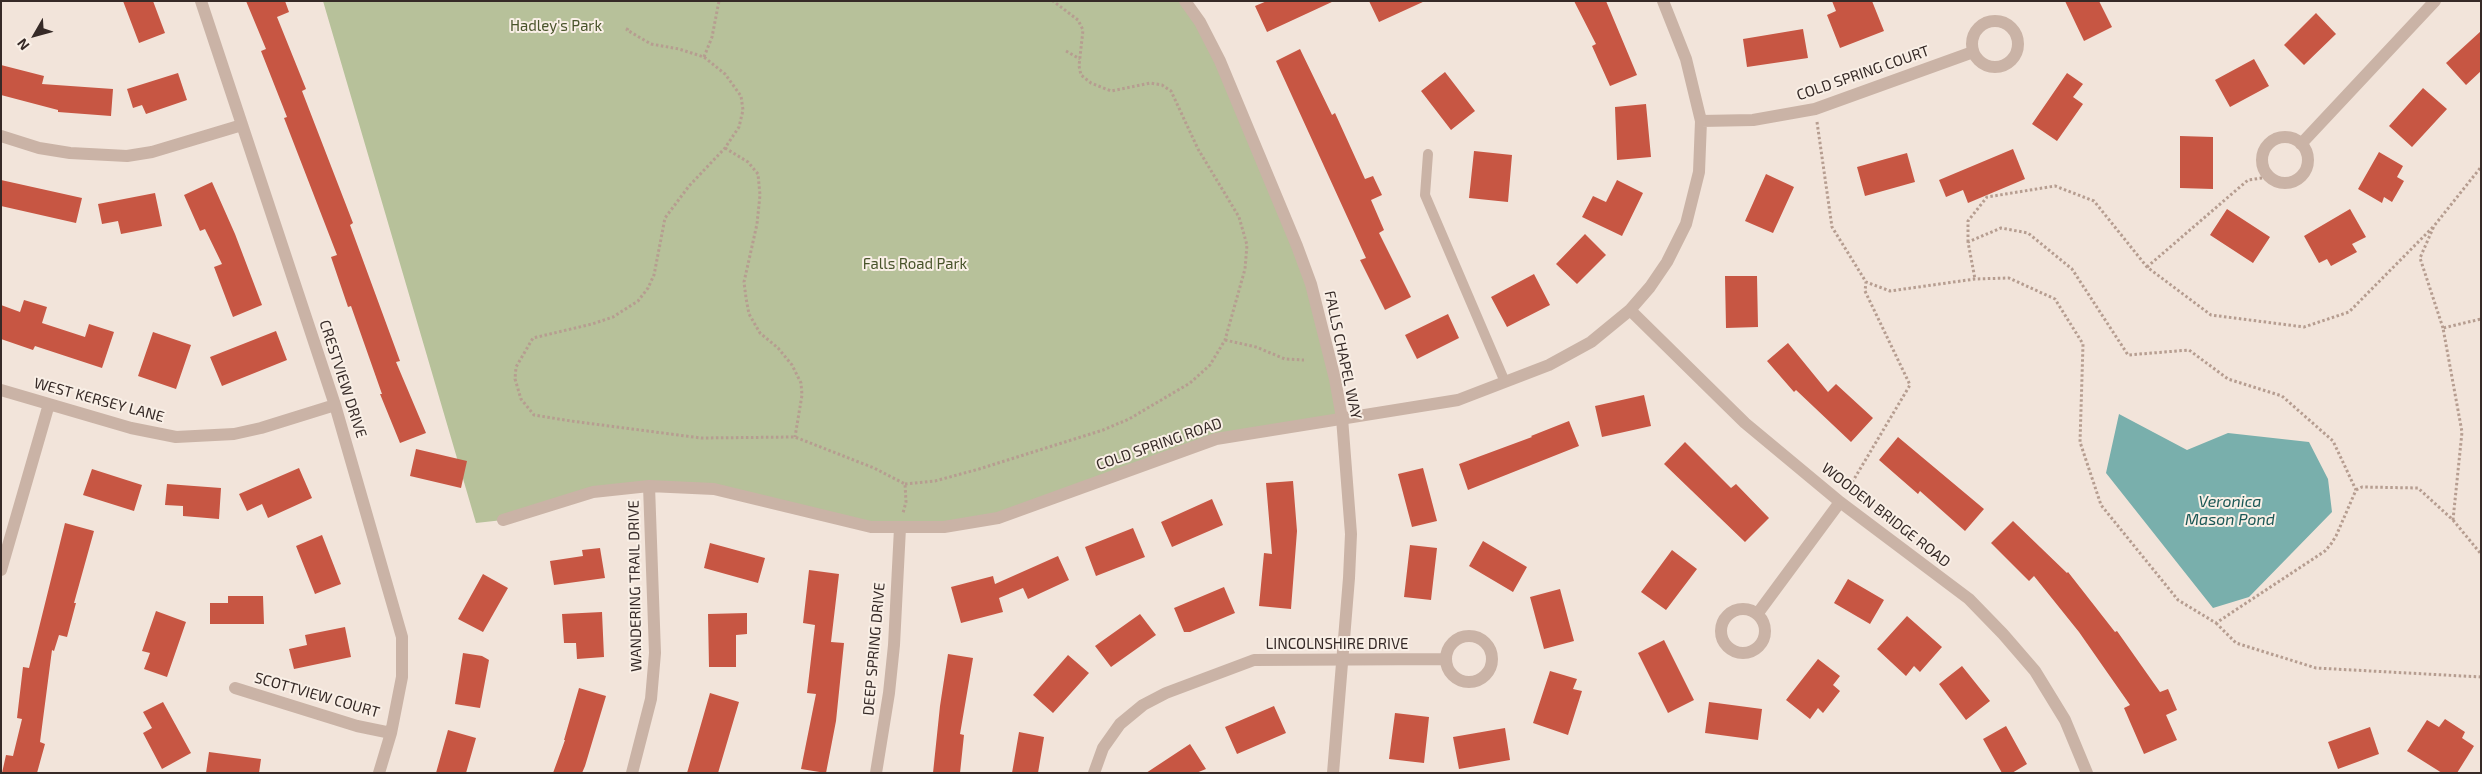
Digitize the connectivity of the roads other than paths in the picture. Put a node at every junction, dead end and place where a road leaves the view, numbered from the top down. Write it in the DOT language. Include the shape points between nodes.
graph roads {
  1 [pos="201,1"];
  2 [pos="1185,1"];
  3 [pos="1663,1"];
  4 [pos="2435,1"];
  5 [pos="1974,52"];
  6 [pos="1701,120"];
  7 [pos="242,125"];
  8 [pos="1,136"];
  9 [pos="2301,144"];
  10 [pos="1428,154"];
  11 [pos="1630,310"];
  12 [pos="1505,382"];
  13 [pos="1,390"];
  14 [pos="49,404"];
  15 [pos="336,405"];
  16 [pos="1342,418"];
  17 [pos="649,486"];
  18 [pos="1840,502"];
  19 [pos="503,520"];
  20 [pos="900,528"];
  21 [pos="1,570"];
  22 [pos="1758,613"];
  23 [pos="1446,659"];
  24 [pos="1343,660"];
  25 [pos="235,688"];
  26 [pos="391,733"];
  27 [pos="379,773"];
  28 [pos="632,773"];
  29 [pos="876,773"];
  30 [pos="1094,773"];
  31 [pos="1333,773"];
  32 [pos="2087,773"];
  1 -- 7 [label="street, CRESTVIEW DRIVE"];
  2 -- 16 [label="street, FALLS CHAPEL WAY" via="1220,60 1297,246 1322,324"];
  3 -- 6 [label="street, COLD SPRING ROAD" via="1686,59"];
  4 -- 9 [label="street"];
  5 -- 6 [label="street, COLD SPRING COURT" via="1815,109 1753,120"];
  6 -- 11 [label="street, COLD SPRING ROAD" via="1699,172 1686,224 1667,262"];
  7 -- 8 [label="street" via="152,152 126,156 70,153 39,148"];
  7 -- 15 [label="street, CRESTVIEW DRIVE"];
  9 -- 9 [label="street" via="2289,138 2269,144 2264,150 2262,164 2269,177 2289,183 2302,177 2308,157"];
  10 -- 12 [label="lane" via="1425,195"];
  11 -- 12 [label="street, COLD SPRING ROAD" via="1613,326 1577,350"];
  11 -- 18 [label="street, WOODEN BRIDGE ROAD" via="1745,422"];
  12 -- 16 [label="street, COLD SPRING ROAD" via="1458,400"];
  13 -- 14 [label="street, WEST KERSEY LANE"];
  14 -- 15 [label="street, WEST KERSEY LANE" via="131,428 176,437 234,434"];
  14 -- 21 [label="street"];
  15 -- 26 [label="street, CRESTVIEW DRIVE" via="402,637 402,677"];
  16 -- 20 [label="street, COLD SPRING ROAD" via="1216,439 998,518 944,527"];
  16 -- 24 [label="street, FALLS CHAPEL WAY" via="1351,534"];
  17 -- 19 [label="street, COLD SPRING ROAD" via="594,492"];
  17 -- 20 [label="street, COLD SPRING ROAD" via="714,489 871,527"];
  17 -- 28 [label="street, WANDERING TRAIL DRIVE" via="655,653 651,698"];
  18 -- 22 [label="street"];
  18 -- 32 [label="street, WOODEN BRIDGE ROAD" via="1969,599 2003,634 2035,671 2065,720"];
  20 -- 29 [label="street, DEEP SPRING DRIVE" via="894,645"];
  23 -- 24 [label="street, LINCOLNSHIRE DRIVE"];
  24 -- 30 [label="street, LINCOLNSHIRE DRIVE" via="1254,660 1166,693 1143,705 1120,724 1103,748"];
  24 -- 31 [label="street, FALLS CHAPEL WAY"];
  25 -- 26 [label="street, SCOTTVIEW COURT" via="357,726"];
  26 -- 27 [label="street, CRESTVIEW DRIVE"];
}
